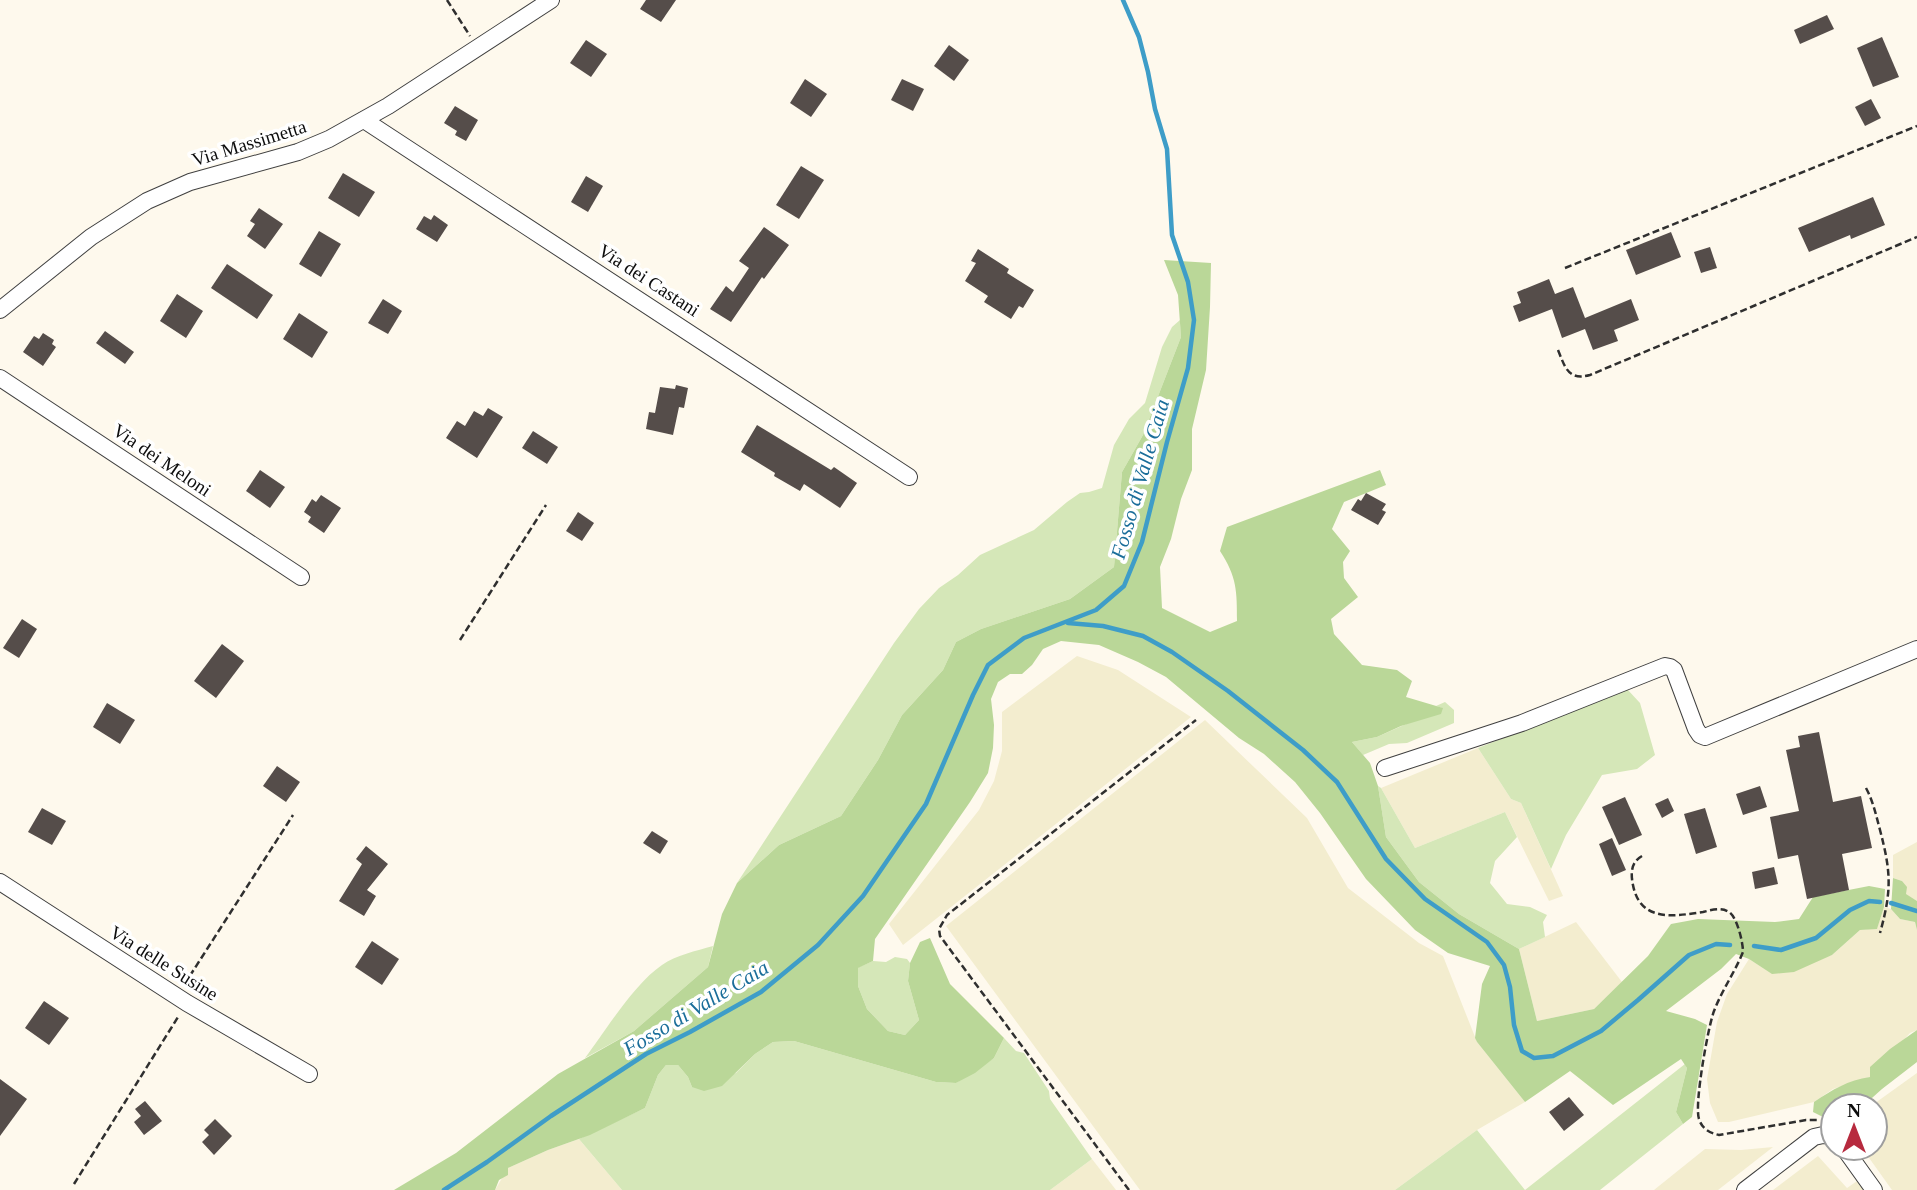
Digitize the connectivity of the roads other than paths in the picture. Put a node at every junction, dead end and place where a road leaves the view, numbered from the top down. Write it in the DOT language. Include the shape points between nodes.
graph roads {
  1 [pos="551,0"];
  2 [pos="364,120"];
  3 [pos="0,310"];
  4 [pos="0,377"];
  5 [pos="909,477"];
  6 [pos="301,577"];
  7 [pos="1917,649"];
  8 [pos="1385,768"];
  9 [pos="0,882"];
  10 [pos="309,1074"];
  11 [pos="1819,1136"];
  12 [pos="1854,1162"];
  13 [pos="1745,1190"];
  14 [pos="1874,1190"];
  1 -- 2 [label="street, Via Massimetta"];
  2 -- 3 [label="street, Via Massimetta" via="310,147 201,178 147,201 83,243"];
  2 -- 5 [label="street, Via dei Castani"];
  4 -- 6 [label="street, Via dei Meloni"];
  7 -- 8 [label="street" via="1711,736 1700,735 1696,729 1674,670 1665,666 1533,718"];
  9 -- 10 [label="street, Via delle Susine" via="181,1000"];
  11 -- 13 [label="street"];
  12 -- 14 [label="street"];
}
